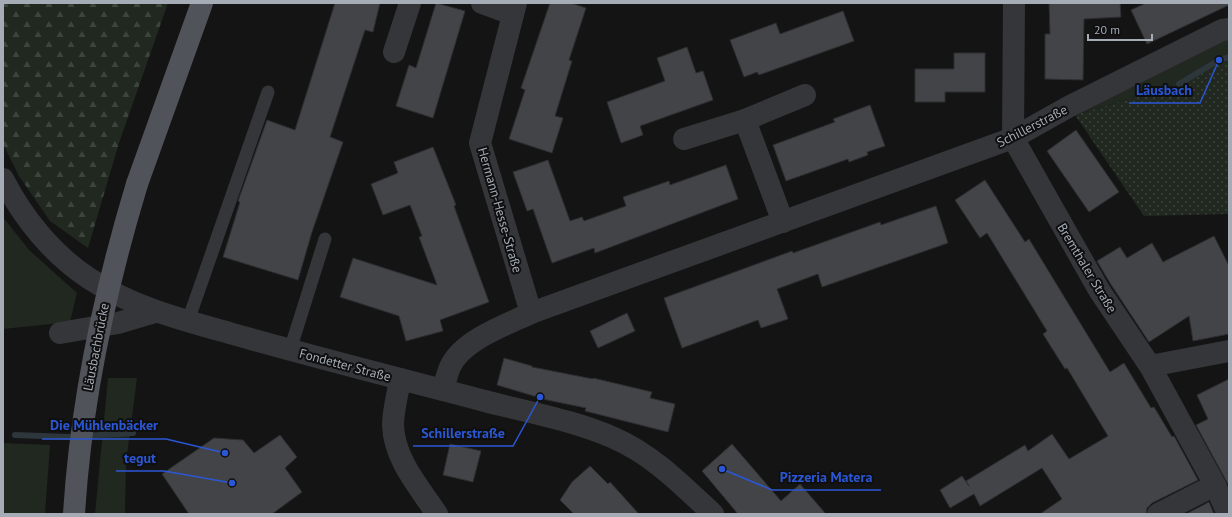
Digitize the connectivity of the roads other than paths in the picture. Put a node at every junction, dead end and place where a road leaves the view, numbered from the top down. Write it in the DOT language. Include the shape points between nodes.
graph roads {
  1 [pos="202,3"];
  2 [pos="410,3"];
  3 [pos="482,3"];
  4 [pos="1014,3"];
  5 [pos="514,8"];
  6 [pos="1229,29"];
  7 [pos="394,52"];
  8 [pos="268,92"];
  9 [pos="805,95"];
  10 [pos="745,120"];
  11 [pos="1013,138"];
  12 [pos="684,139"];
  13 [pos="3,179"];
  14 [pos="783,222"];
  15 [pos="325,239"];
  16 [pos="155,312"];
  17 [pos="531,313"];
  18 [pos="188,321"];
  19 [pos="60,333"];
  20 [pos="290,350"];
  21 [pos="1229,351"];
  22 [pos="1150,366"];
  23 [pos="400,379"];
  24 [pos="443,390"];
  25 [pos="1215,485"];
  26 [pos="74,514"];
  27 [pos="437,514"];
  28 [pos="713,514"];
  29 [pos="1158,514"];
  30 [pos="1228,514"];
  1 -- 26 [label="main road, Läusbachbrücke, bridge" via="136,184 115,257 98,330 85,405"];
  2 -- 7 [label="street"];
  3 -- 5 [label="street, Hermann-Hesse-Straße"];
  4 -- 11 [label="street"];
  5 -- 17 [label="street, Hermann-Hesse-Straße" via="480,143"];
  6 -- 11 [label="street, Schillerstraße" via="1222,30 1077,103"];
  8 -- 18 [label="lane"];
  9 -- 10 [label="street"];
  10 -- 12 [label="street"];
  10 -- 14 [label="street"];
  11 -- 14 [label="street, Schillerstraße"];
  11 -- 22 [label="street, Bremthaler Straße" via="1096,284"];
  13 -- 16 [label="street, Fondetter Straße" via="12,197 34,228 59,255 88,279 121,298"];
  14 -- 17 [label="street, Schillerstraße"];
  15 -- 20 [label="lane"];
  16 -- 18 [label="street, Fondetter Straße"];
  16 -- 19 [label="street" via="118,323"];
  17 -- 24 [label="street, Schillerstraße" via="470,343 450,366"];
  18 -- 20 [label="street, Fondetter Straße"];
  20 -- 23 [label="street, Fondetter Straße"];
  21 -- 22 [label="street"];
  22 -- 25 [label="street, Bremthaler Straße"];
  23 -- 24 [label="street, Fondetter Straße"];
  23 -- 27 [label="street" via="393,424 396,445 405,466"];
  24 -- 28 [label="street, Fondetter Straße" via="593,430 614,438 638,450 664,468"];
  25 -- 29 [label="street"];
  25 -- 30 [label="street, Bremthaler Straße"];
}
